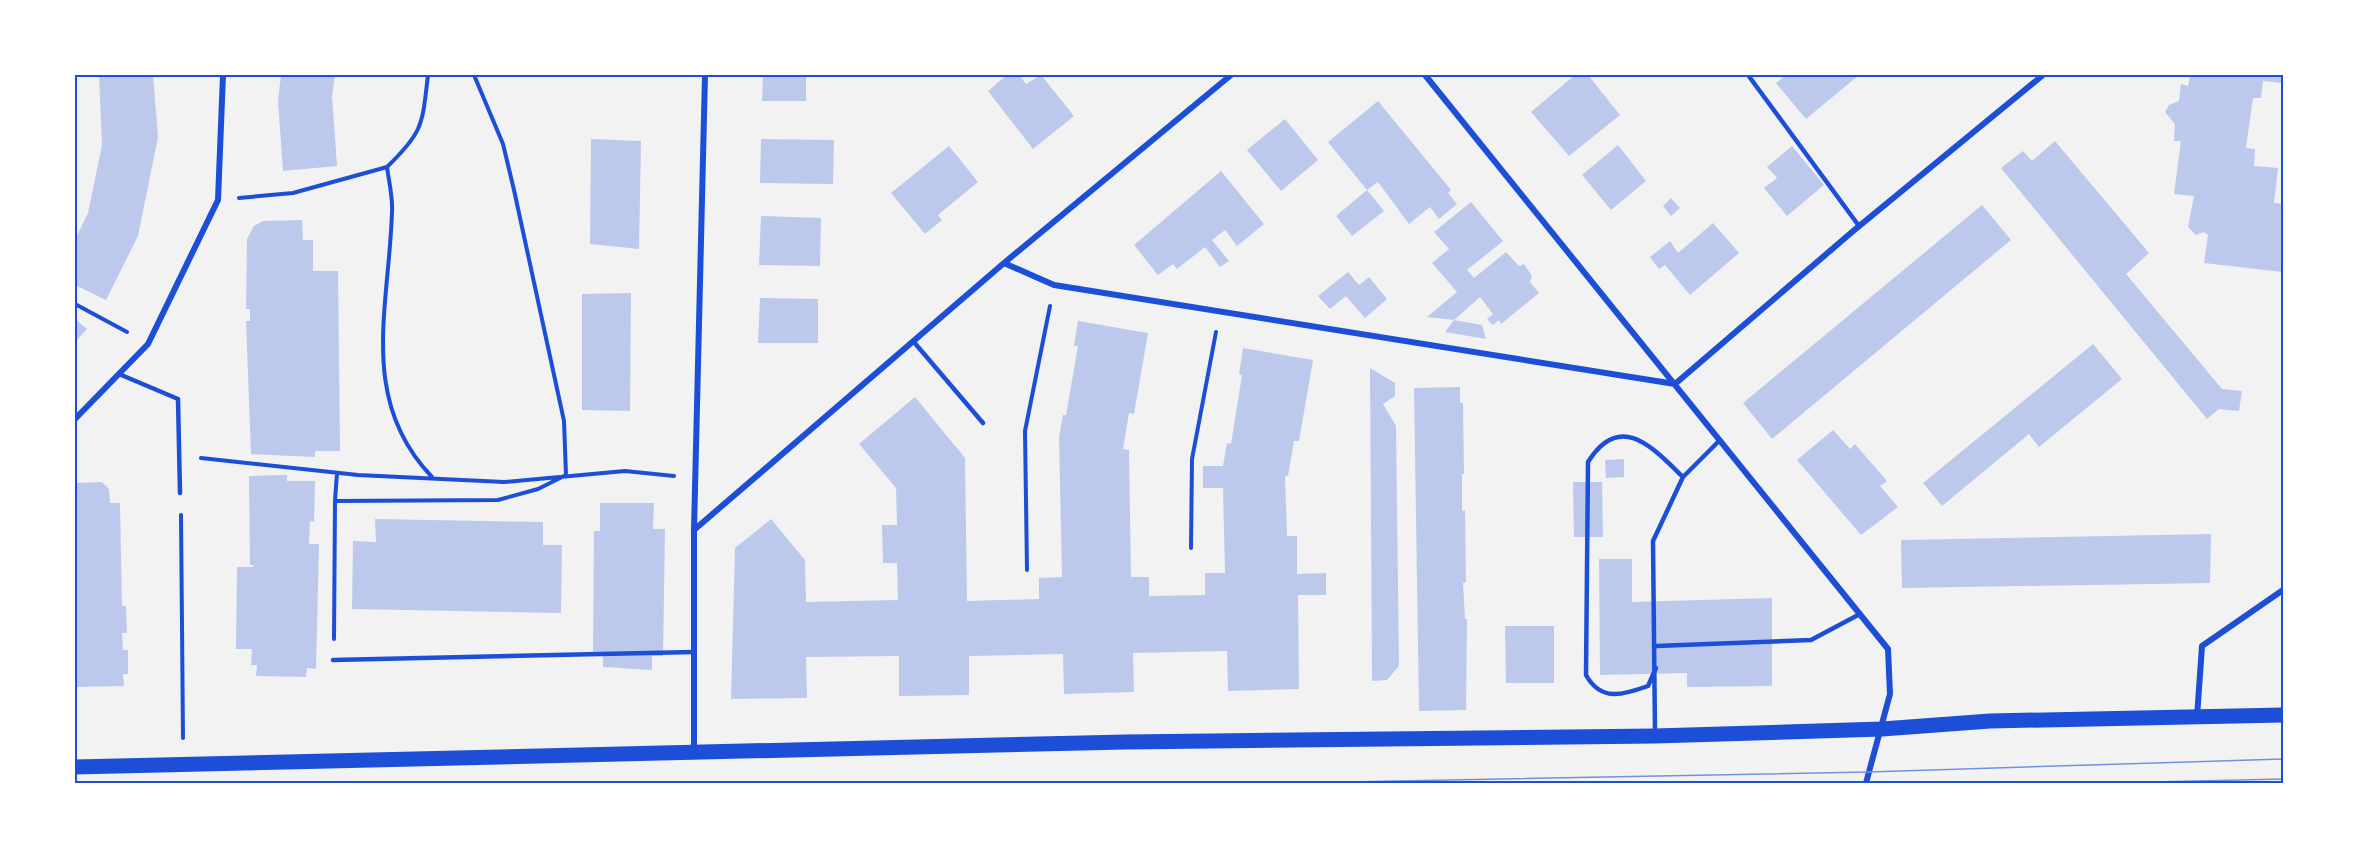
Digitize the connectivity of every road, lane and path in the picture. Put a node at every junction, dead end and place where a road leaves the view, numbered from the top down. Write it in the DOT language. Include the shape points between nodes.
graph roads {
  1 [pos="223,75"];
  2 [pos="428,75"];
  3 [pos="474,75"];
  4 [pos="705,75"];
  5 [pos="1231,75"];
  6 [pos="1425,75"];
  7 [pos="1748,75"];
  8 [pos="2043,75"];
  9 [pos="387,167"];
  10 [pos="218,200"];
  11 [pos="1859,226"];
  12 [pos="1004,263"];
  13 [pos="1054,285"];
  14 [pos="75,304"];
  15 [pos="1220,311"];
  16 [pos="913,342"];
  17 [pos="148,344"];
  18 [pos="119,374"];
  19 [pos="1675,384"];
  20 [pos="75,419"];
  21 [pos="983,423"];
  22 [pos="1720,440"];
  23 [pos="179,456"];
  24 [pos="337,473"];
  25 [pos="659,473"];
  26 [pos="566,475"];
  27 [pos="1683,477"];
  28 [pos="433,478"];
  29 [pos="180,493"];
  30 [pos="335,501"];
  31 [pos="694,530"];
  32 [pos="1191,548"];
  33 [pos="1027,570"];
  34 [pos="2283,590"];
  35 [pos="1860,614"];
  36 [pos="1656,646"];
  37 [pos="694,652"];
  38 [pos="333,660"];
  39 [pos="1656,668"];
  40 [pos="2283,715"];
  41 [pos="2197,717"];
  42 [pos="1882,729"];
  43 [pos="1655,736"];
  44 [pos="694,751"];
  45 [pos="183,766"];
  46 [pos="75,767"];
  47 [pos="1866,783"];
  1 -- 10 [label="street"];
  2 -- 9 [label="path" via="419,132"];
  3 -- 26 [label="path" via="503,144 514,190 564,422"];
  4 -- 31 [label="street"];
  5 -- 12 [label="street"];
  6 -- 19 [label="street"];
  7 -- 11 [label="lane"];
  8 -- 11 [label="street"];
  9 -- 10 [label="path" via="293,193"];
  9 -- 28 [label="path" via="393,210 382,369 399,433 412,456"];
  10 -- 17 [label="street"];
  11 -- 19 [label="street"];
  12 -- 13 [label="street"];
  12 -- 16 [label="street"];
  13 -- 15 [label="street"];
  13 -- 33 [label="path" via="1025,431"];
  14 -- 17 [label="path"];
  15 -- 19 [label="street"];
  15 -- 32 [label="path" via="1192,459"];
  16 -- 21 [label="lane"];
  16 -- 31 [label="street"];
  17 -- 18 [label="street"];
  18 -- 20 [label="street"];
  18 -- 23 [label="lane" via="178,399"];
  19 -- 22 [label="street"];
  22 -- 27 [label="lane"];
  22 -- 35 [label="street"];
  23 -- 24 [label="path"];
  23 -- 29 [label="lane"];
  24 -- 28 [label="path"];
  24 -- 30 [label="path"];
  25 -- 26 [label="path"];
  26 -- 28 [label="path" via="504,482"];
  26 -- 30 [label="path" via="538,489 498,500"];
  27 -- 36 [label="lane" via="1653,541"];
  27 -- 39 [label="lane" via="1653,448 1632,437 1612,438 1599,444 1588,462 1586,675 1593,687 1605,694 1628,694 1648,686"];
  29 -- 45 [label="path"];
  30 -- 38 [label="path"];
  31 -- 37 [label="street"];
  34 -- 41 [label="street" via="2202,646"];
  35 -- 36 [label="lane" via="1811,640"];
  35 -- 42 [label="street" via="1888,649 1890,694"];
  36 -- 39 [label="lane"];
  37 -- 38 [label="lane"];
  37 -- 44 [label="street"];
  39 -- 43 [label="lane"];
  40 -- 41 [label="main road"];
  41 -- 42 [label="main road" via="1990,721"];
  42 -- 43 [label="main road"];
  42 -- 47 [label="street"];
  43 -- 44 [label="main road"];
  44 -- 45 [label="main road"];
  45 -- 46 [label="main road"];
}
